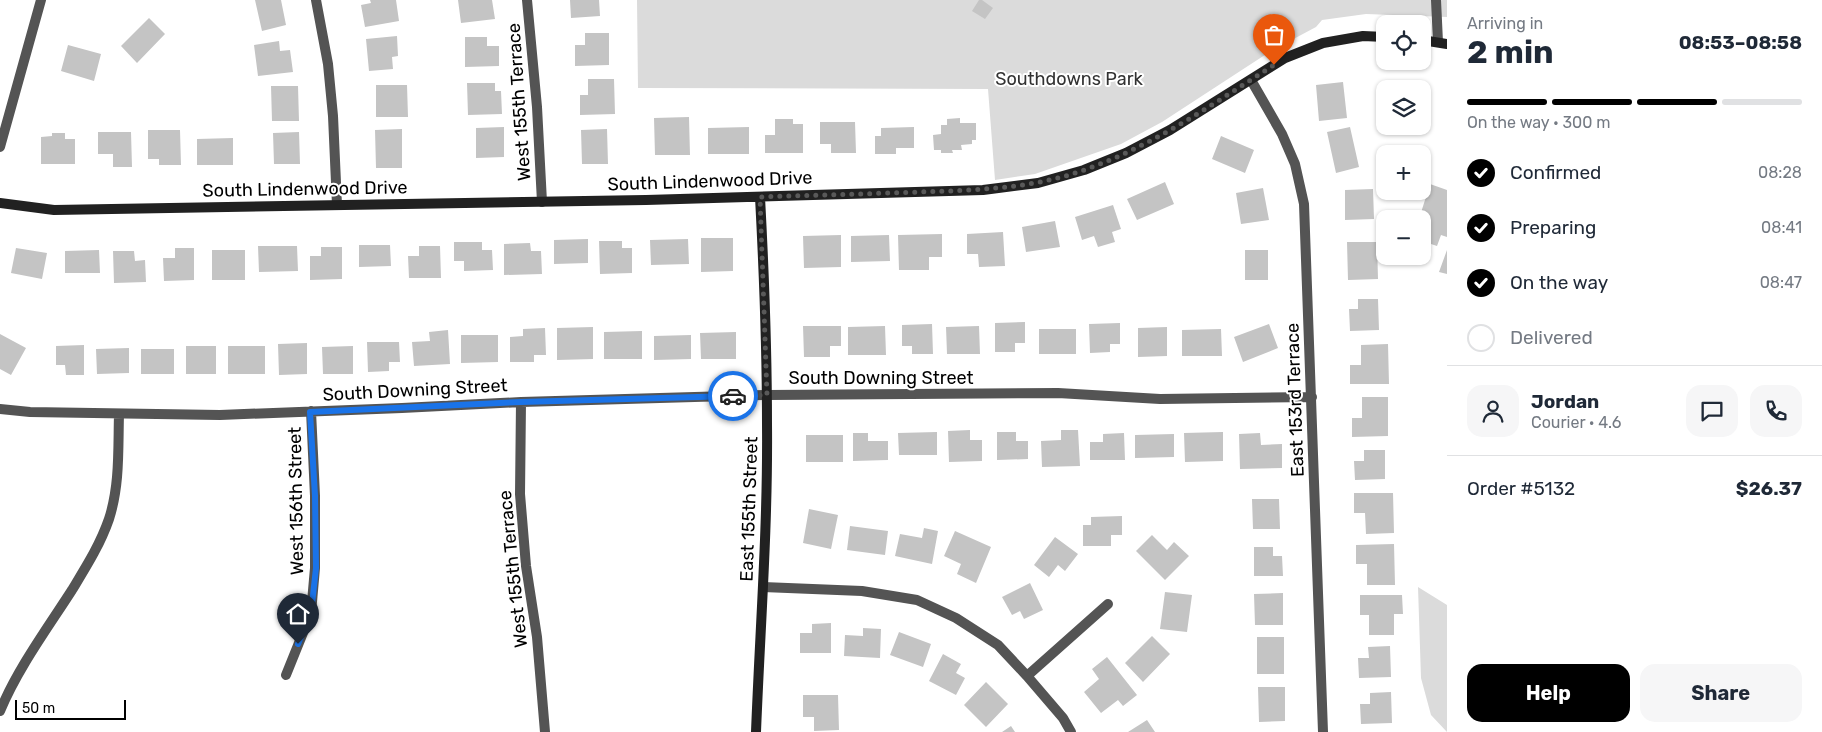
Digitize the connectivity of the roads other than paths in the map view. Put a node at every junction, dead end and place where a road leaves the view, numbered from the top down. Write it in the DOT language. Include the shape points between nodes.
graph roads {
  1 [pos="42,0"];
  2 [pos="316,0"];
  3 [pos="527,0"];
  4 [pos="1436,0"];
  5 [pos="1376,37"];
  6 [pos="1442,43"];
  7 [pos="1251,80"];
  8 [pos="0,147"];
  9 [pos="760,197"];
  10 [pos="0,202"];
  11 [pos="542,202"];
  12 [pos="337,205"];
  13 [pos="767,395"];
  14 [pos="1312,397"];
  15 [pos="521,402"];
  16 [pos="0,409"];
  17 [pos="310,412"];
  18 [pos="119,414"];
  19 [pos="763,587"];
  20 [pos="1108,604"];
  21 [pos="286,675"];
  22 [pos="1027,676"];
  23 [pos="0,711"];
  24 [pos="544,732"];
  25 [pos="756,732"];
  26 [pos="1071,732"];
  27 [pos="1323,732"];
  1 -- 8 [label="street"];
  2 -- 12 [label="street" via="328,64"];
  3 -- 11 [label="street, West 155th Terrace"];
  4 -- 6 [label="street"];
  5 -- 7 [label="street, South Lindenwood Drive" via="1323,43 1285,58"];
  7 -- 9 [label="street, South Lindenwood Drive" via="1126,153 1084,170 1038,183 982,190"];
  7 -- 14 [label="street, East 153rd Terrace" via="1295,164 1304,204"];
  9 -- 11 [label="street, South Lindenwood Drive"];
  9 -- 13 [label="street, East 155th Street"];
  10 -- 12 [label="street, South Lindenwood Drive" via="54,210"];
  11 -- 12 [label="street, South Lindenwood Drive"];
  13 -- 14 [label="street, South Downing Street" via="1058,393 1160,399"];
  13 -- 15 [label="street, South Downing Street"];
  13 -- 19 [label="street, East 155th Street"];
  14 -- 27 [label="street, East 153rd Terrace"];
  15 -- 17 [label="street, South Downing Street"];
  15 -- 24 [label="street, West 155th Terrace" via="520,494"];
  16 -- 18 [label="street, South Downing Street"];
  17 -- 18 [label="street, South Downing Street"];
  17 -- 21 [label="street, West 156th Street" via="316,568 311,613"];
  18 -- 23 [label="street" via="117,482 105,530 93,556 18,675"];
  19 -- 22 [label="street" via="862,592 918,600 956,618 998,645"];
  19 -- 25 [label="street, East 155th Street"];
  20 -- 22 [label="street"];
  22 -- 26 [label="street"];
}
